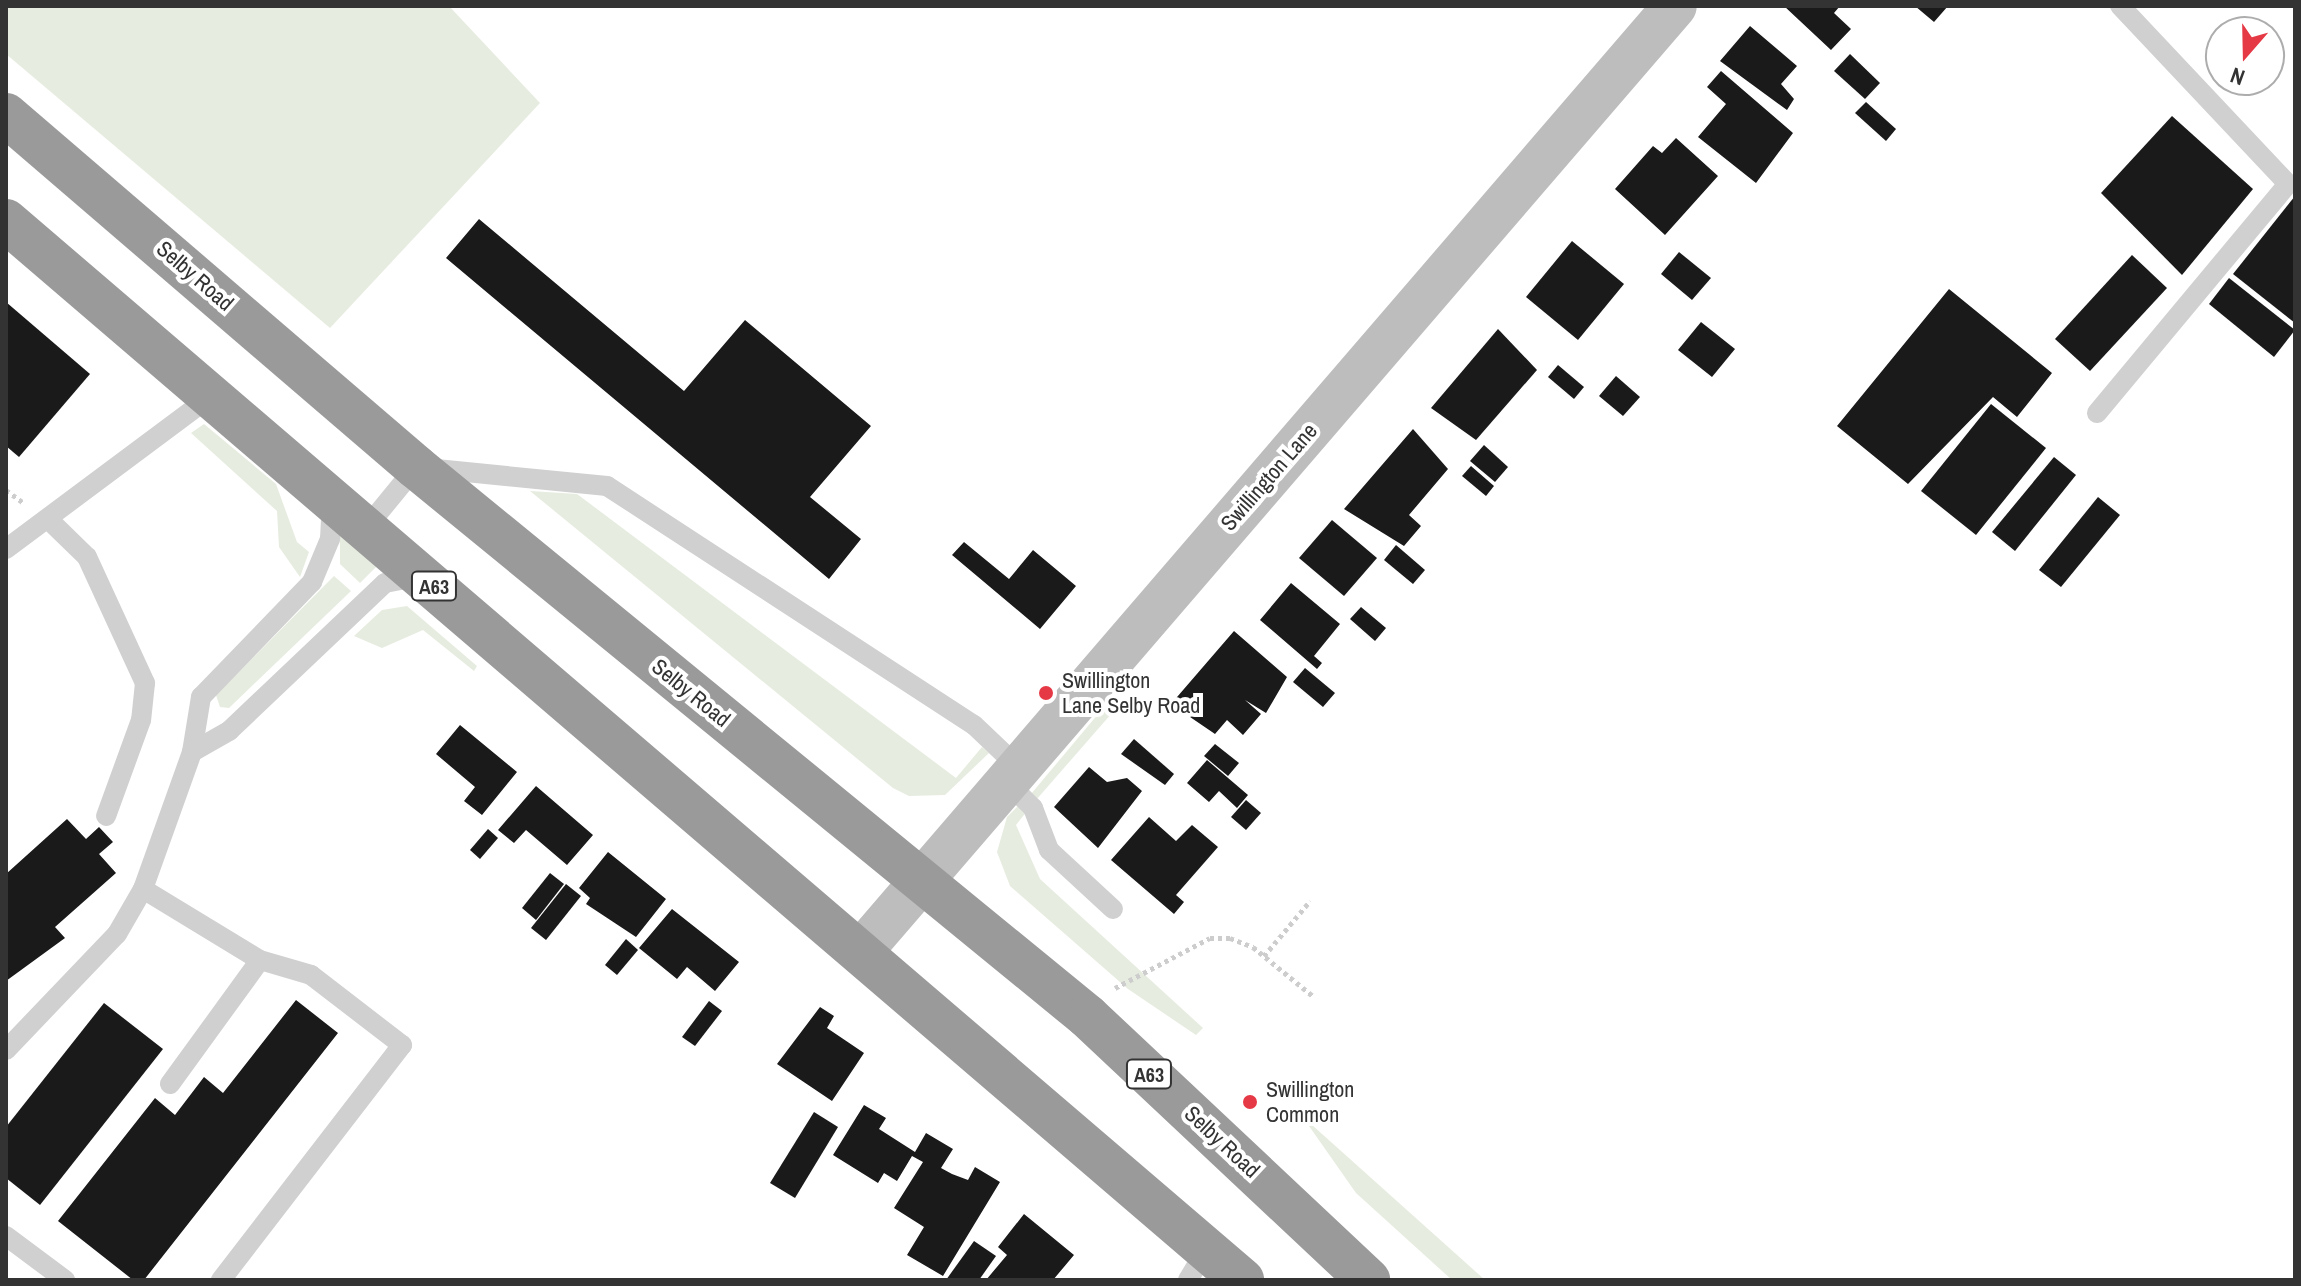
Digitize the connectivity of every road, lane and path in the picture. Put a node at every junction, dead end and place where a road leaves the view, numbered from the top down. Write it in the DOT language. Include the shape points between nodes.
graph roads {
  1 [pos="1675,6"];
  2 [pos="2120,6"];
  3 [pos="6,115"];
  4 [pos="6,221"];
  5 [pos="211,396"];
  6 [pos="2097,413"];
  7 [pos="416,467"];
  8 [pos="333,499"];
  9 [pos="48,519"];
  10 [pos="366,528"];
  11 [pos="6,549"];
  12 [pos="425,579"];
  13 [pos="192,752"];
  14 [pos="1011,773"];
  15 [pos="106,816"];
  16 [pos="920,880"];
  17 [pos="143,889"];
  18 [pos="1310,901"];
  19 [pos="1113,909"];
  20 [pos="863,949"];
  21 [pos="1264,956"];
  22 [pos="260,960"];
  23 [pos="1314,997"];
  24 [pos="1087,1016"];
  25 [pos="6,1050"];
  26 [pos="170,1084"];
  27 [pos="6,1236"];
  28 [pos="1197,1265"];
  29 [pos="65,1280"];
  30 [pos="221,1280"];
  31 [pos="1242,1280"];
  32 [pos="1368,1280"];
  1 -- 14 [label="street, Swillington Lane"];
  2 -- 6 [label="lane" via="2288,184"];
  3 -- 7 [label="highway, Selby Road / A63"];
  4 -- 5 [label="highway, A63"];
  5 -- 8 [label="highway, A63"];
  5 -- 9 [label="lane"];
  7 -- 10 [label="lane"];
  7 -- 14 [label="lane" via="607,486 974,725"];
  7 -- 16 [label="highway, Selby Road / A63"];
  8 -- 10 [label="highway, A63"];
  8 -- 13 [label="lane" via="330,539 312,582 201,697"];
  9 -- 11 [label="lane"];
  9 -- 15 [label="lane" via="87,557 145,683 141,720"];
  10 -- 12 [label="highway, A63"];
  12 -- 13 [label="lane" via="385,583 229,731"];
  12 -- 20 [label="highway, A63"];
  13 -- 17 [label="lane"];
  14 -- 16 [label="street, Swillington Lane"];
  14 -- 19 [label="lane" via="1033,808 1049,850"];
  16 -- 20 [label="street, Swillington Lane"];
  16 -- 24 [label="highway, Selby Road / A63"];
  17 -- 22 [label="lane"];
  17 -- 25 [label="lane" via="108,945"];
  18 -- 21 [label="path"];
  20 -- 28 [label="highway, A63"];
  21 -- 23 [label="path"];
  21 -- 24 [label="path" via="1230,938 1210,938 1110,989"];
  22 -- 26 [label="lane"];
  22 -- 30 [label="lane" via="311,975 402,1045"];
  24 -- 32 [label="highway, Selby Road / A63"];
  27 -- 29 [label="lane"];
  28 -- 31 [label="highway, A63"];
}
